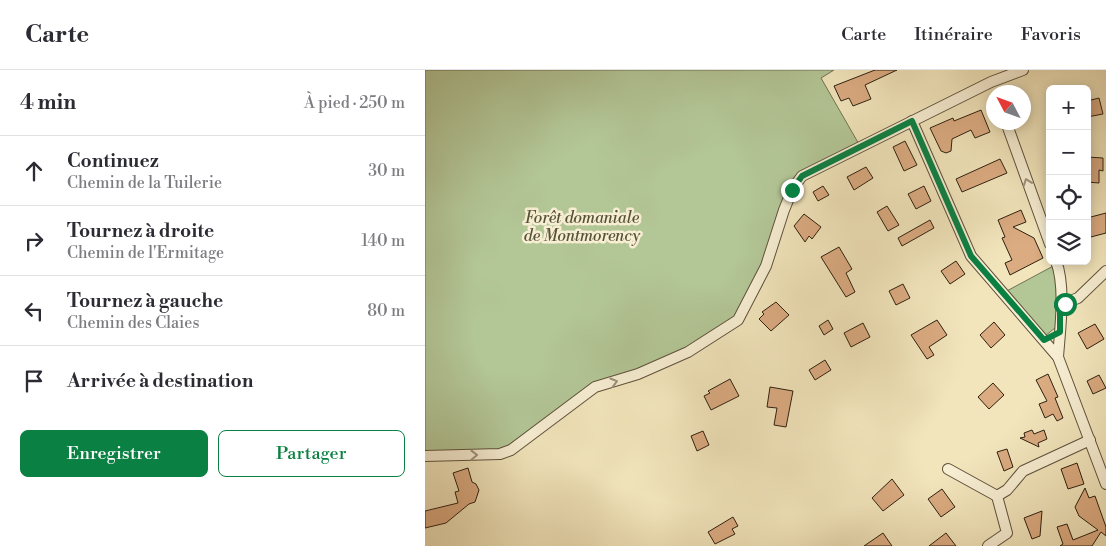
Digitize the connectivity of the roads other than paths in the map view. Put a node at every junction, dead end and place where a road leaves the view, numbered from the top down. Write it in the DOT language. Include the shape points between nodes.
graph roads {
  1 [pos="1023,70"];
  2 [pos="991,82"];
  3 [pos="992,85"];
  4 [pos="912,121"];
  5 [pos="1009,130"];
  6 [pos="1046,233"];
  7 [pos="1058,265"];
  8 [pos="1106,270"];
  9 [pos="1060,305"];
  10 [pos="1060,332"];
  11 [pos="1044,340"];
  12 [pos="1058,357"];
  13 [pos="1090,440"];
  14 [pos="425,456"];
  15 [pos="948,470"];
  16 [pos="1106,484"];
  17 [pos="997,496"];
  18 [pos="988,546"];
  1 -- 2 [label="street"];
  2 -- 3 [label="street"];
  2 -- 4 [label="street"];
  4 -- 11 [label="street" via="971,256"];
  14 -- 4 [label="street, one-way" via="500,454 511,450 595,387 638,374 688,352 738,320 767,266 784,210 797,181"];
  6 -- 5 [label="street, one-way"];
  7 -- 9 [label="street"];
  8 -- 9 [label="street" via="1078,298"];
  9 -- 10 [label="street"];
  10 -- 11 [label="street"];
  10 -- 12 [label="street"];
  11 -- 12 [label="street"];
  12 -- 13 [label="street"];
  13 -- 16 [label="street"];
  13 -- 17 [label="street" via="1023,471 1007,490"];
  15 -- 17 [label="street"];
  17 -- 18 [label="street" via="1007,532"];
}
